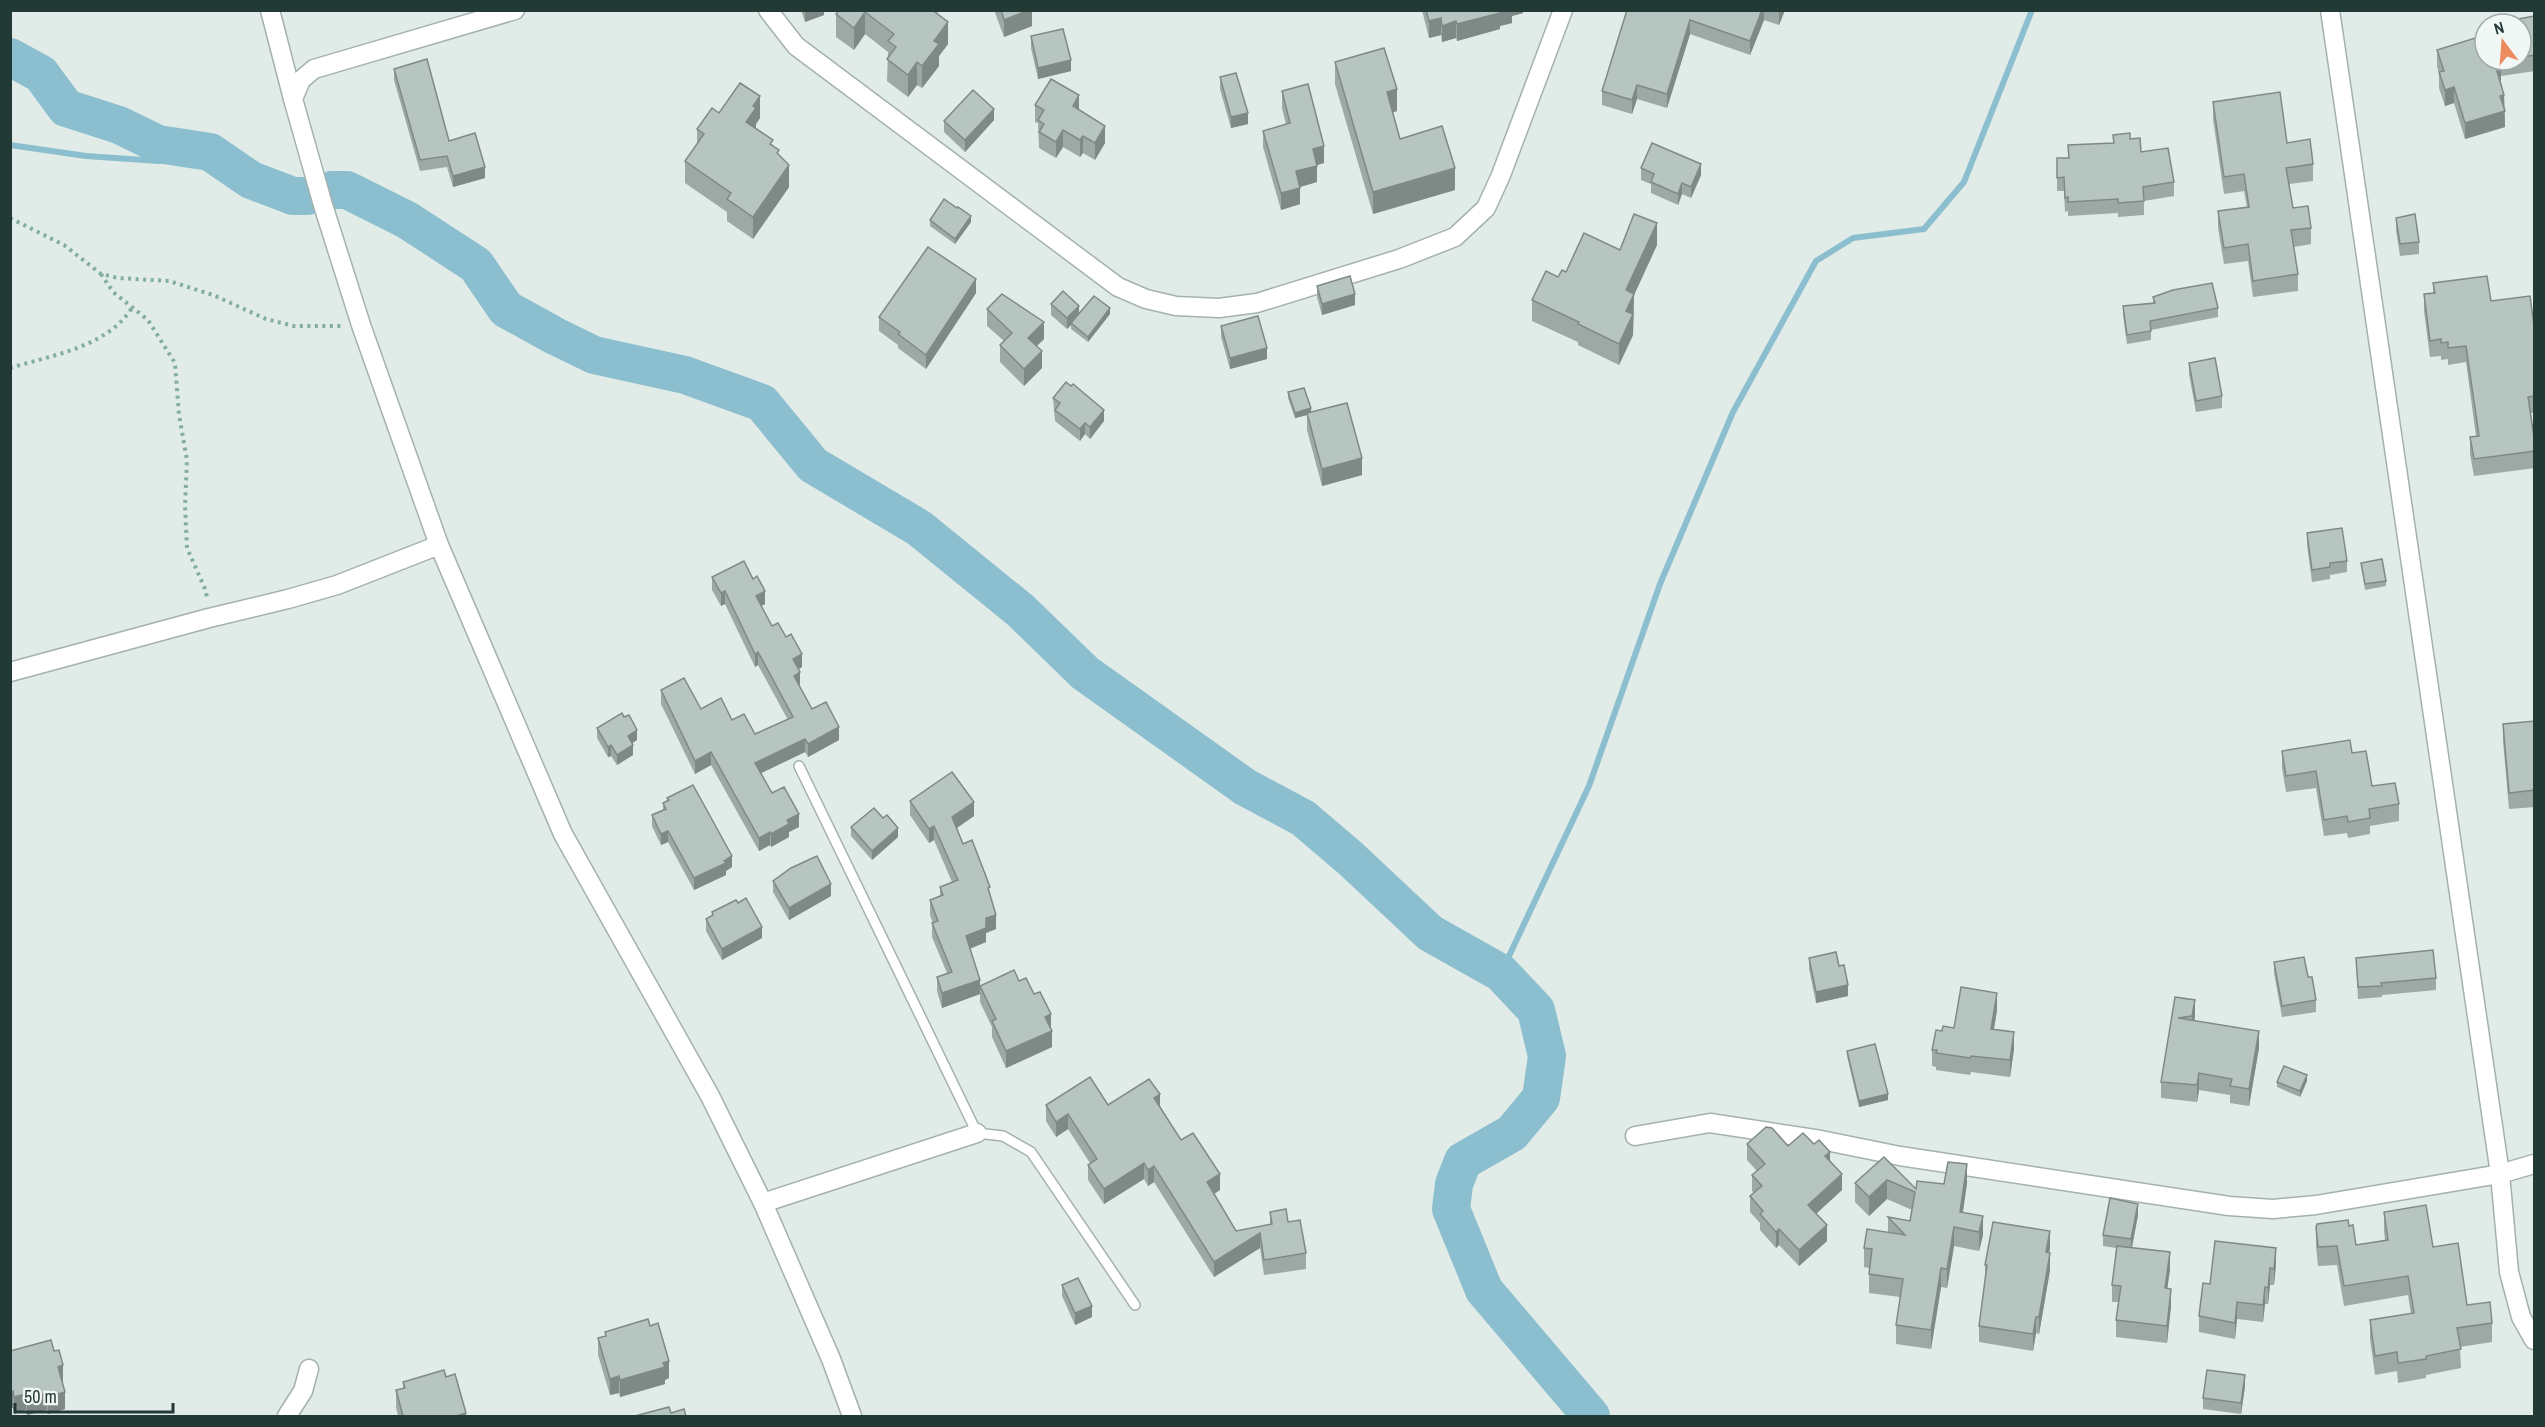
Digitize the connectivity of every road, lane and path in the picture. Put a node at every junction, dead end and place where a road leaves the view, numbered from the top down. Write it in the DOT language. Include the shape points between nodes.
graph roads {
  1 [pos="270,10"];
  2 [pos="515,10"];
  3 [pos="768,10"];
  4 [pos="1563,10"];
  5 [pos="2330,10"];
  6 [pos="294,99"];
  7 [pos="10,218"];
  8 [pos="101,274"];
  9 [pos="133,306"];
  10 [pos="361,325"];
  11 [pos="10,368"];
  12 [pos="439,545"];
  13 [pos="209,618"];
  14 [pos="10,672"];
  15 [pos="799,766"];
  16 [pos="977,1133"];
  17 [pos="1635,1136"];
  18 [pos="2535,1164"];
  19 [pos="2500,1174"];
  20 [pos="763,1203"];
  21 [pos="1135,1305"];
  22 [pos="2535,1340"];
  23 [pos="309,1369"];
  24 [pos="287,1416"];
  25 [pos="852,1416"];
  1 -- 6 [label="street"];
  2 -- 6 [label="street" via="314,69 301,80"];
  3 -- 4 [label="street" via="796,46 1118,287 1176,306 1219,308 1257,303 1399,259 1455,237 1486,208"];
  5 -- 19 [label="street"];
  6 -- 10 [label="street"];
  7 -- 8 [label="path" via="64,245"];
  8 -- 9 [label="path" via="113,292"];
  8 -- 10 [label="path" via="169,281 294,326"];
  9 -- 11 [label="path" via="125,321 111,331 75,349"];
  9 -- 13 [label="path" via="148,320 175,363 187,460 187,548 206,591"];
  10 -- 12 [label="street"];
  12 -- 13 [label="street" via="337,585"];
  12 -- 20 [label="street" via="563,834 710,1096"];
  13 -- 14 [label="street"];
  15 -- 16 [label="lane"];
  16 -- 20 [label="street"];
  16 -- 21 [label="lane" via="1003,1136 1031,1152"];
  17 -- 19 [label="street" via="1710,1123 1959,1165 2229,1206 2273,1209"];
  18 -- 19 [label="street"];
  19 -- 22 [label="street" via="2509,1272 2521,1317"];
  20 -- 25 [label="street"];
  23 -- 24 [label="street" via="303,1391"];
}
